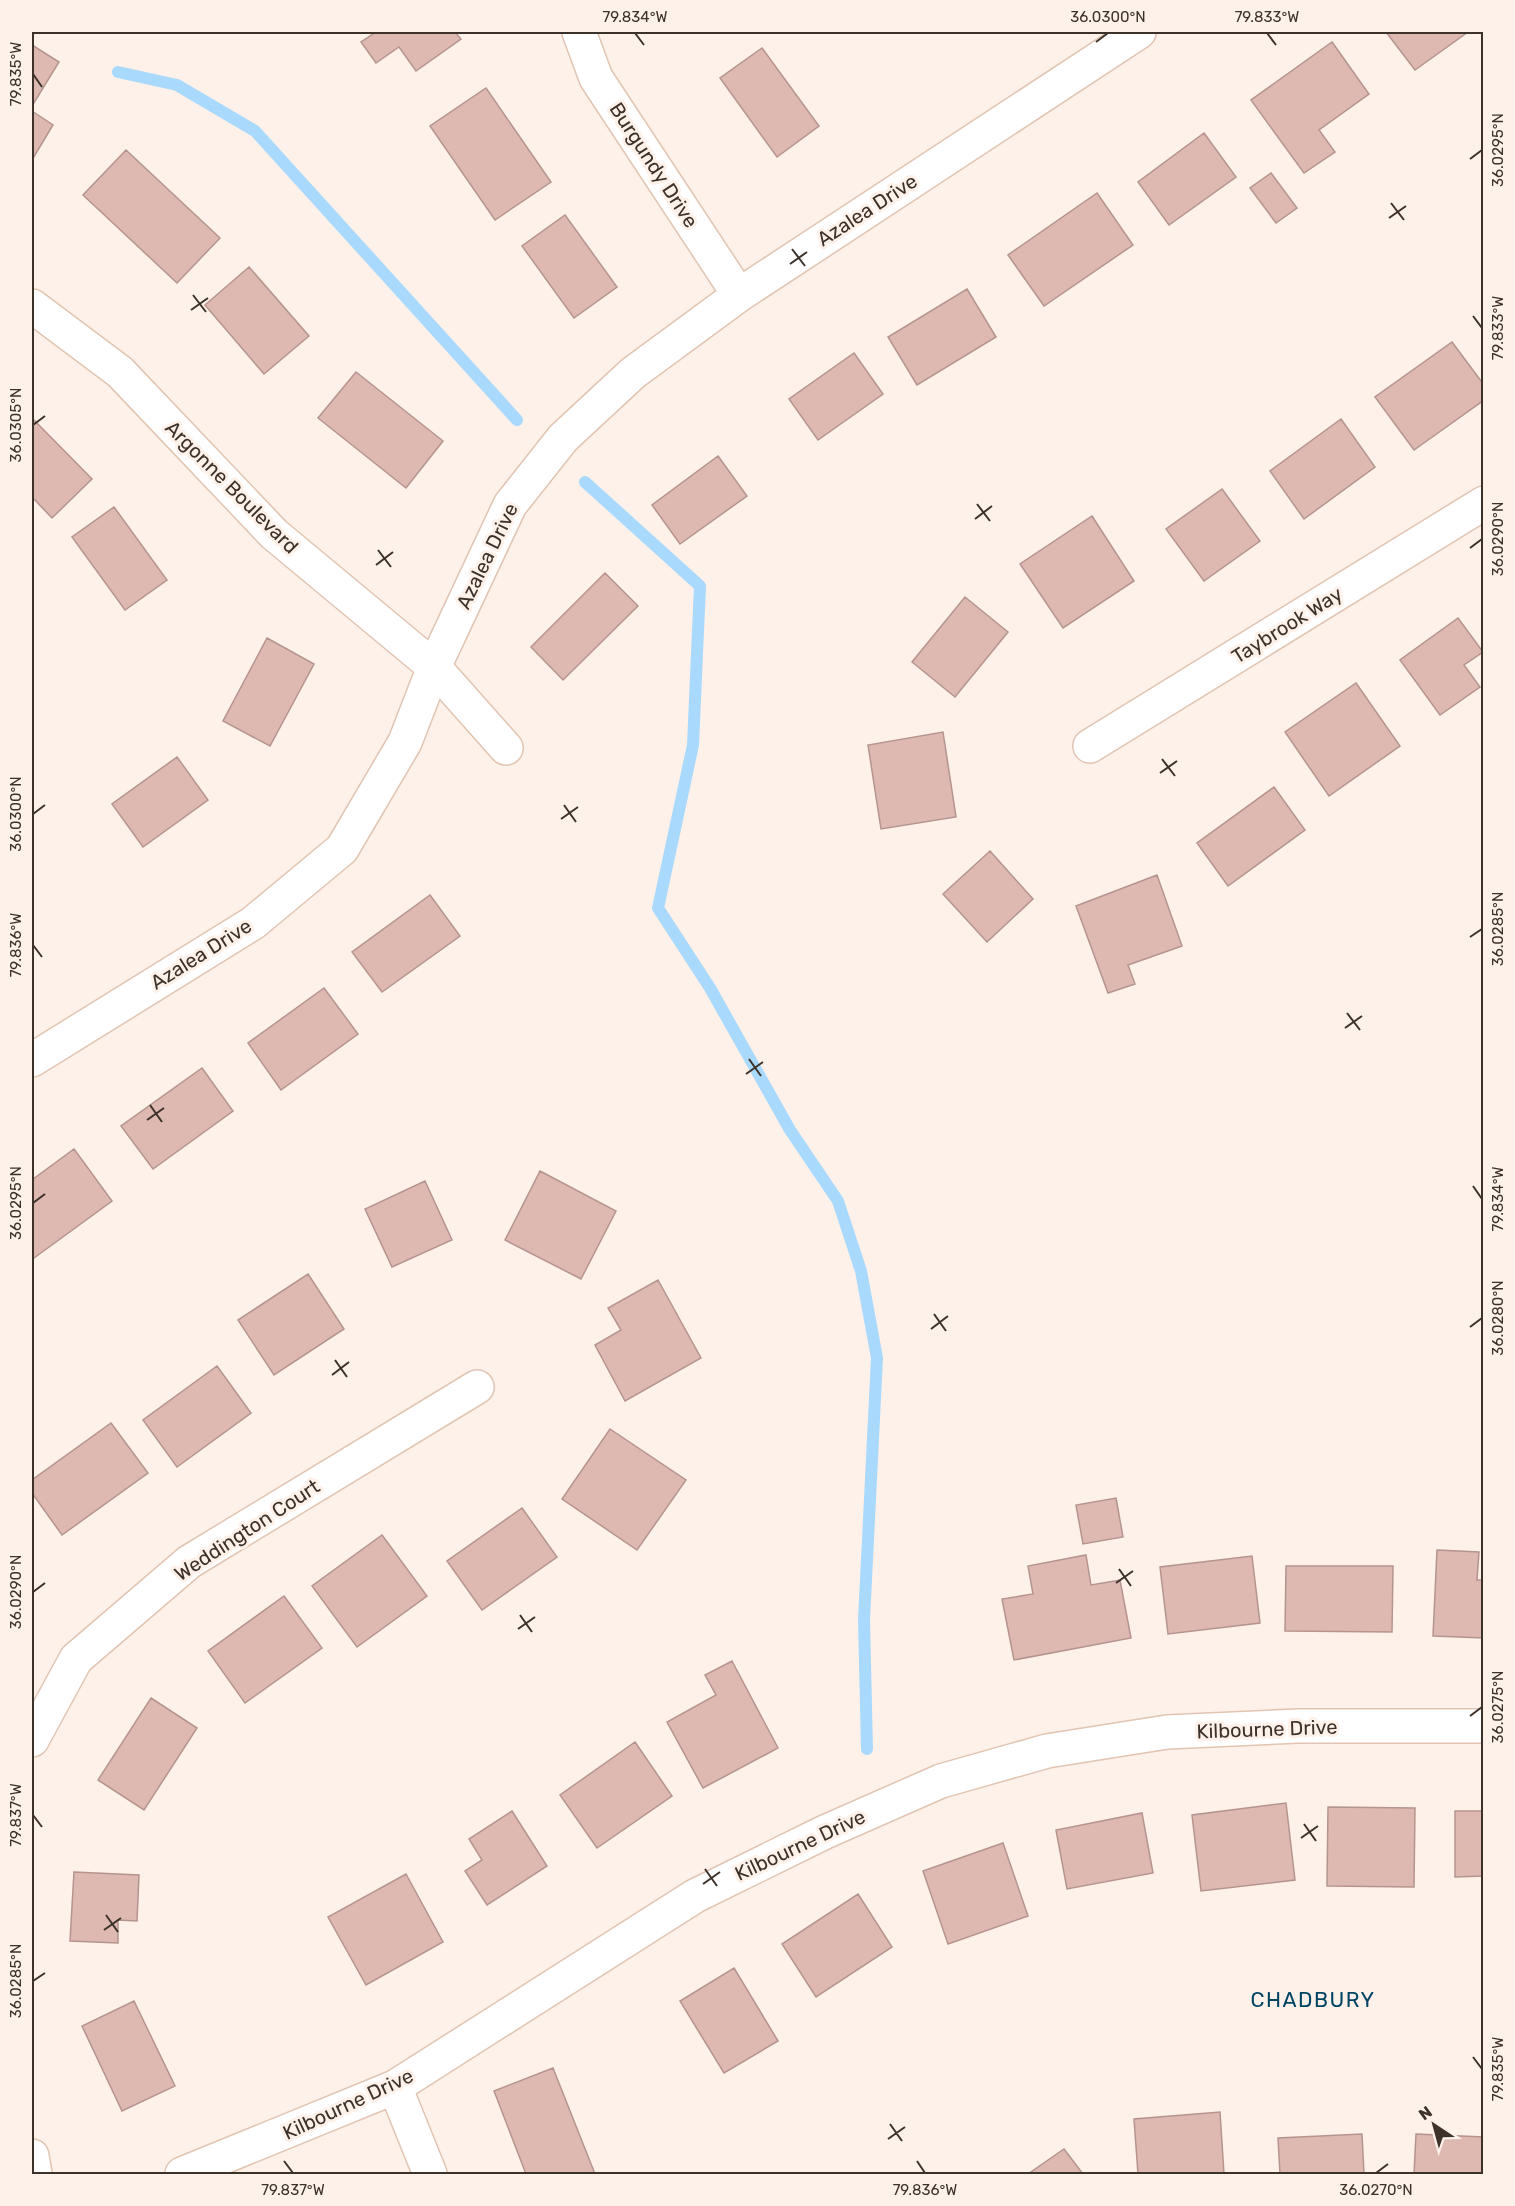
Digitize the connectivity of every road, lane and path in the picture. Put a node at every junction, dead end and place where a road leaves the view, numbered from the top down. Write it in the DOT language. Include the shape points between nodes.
graph roads {
  1 [pos="579,32"];
  2 [pos="1139,32"];
  3 [pos="739,295"];
  4 [pos="32,306"];
  5 [pos="1484,503"];
  6 [pos="434,667"];
  7 [pos="1090,746"];
  8 [pos="506,748"];
  9 [pos="32,1060"];
  10 [pos="477,1387"];
  11 [pos="1484,1726"];
  12 [pos="32,1740"];
  13 [pos="395,2088"];
  14 [pos="32,2156"];
  15 [pos="35,2175"];
  16 [pos="182,2175"];
  17 [pos="430,2175"];
  1 -- 3 [label="street, Burgundy Drive" via="596,78"];
  2 -- 3 [label="street, Azalea Drive"];
  3 -- 6 [label="street, Azalea Drive" via="633,373 563,438 510,505"];
  4 -- 6 [label="street, Argonne Boulevard" via="120,372 274,534"];
  5 -- 7 [label="street, Taybrook Way"];
  6 -- 8 [label="street, Argonne Boulevard"];
  6 -- 9 [label="street, Azalea Drive" via="405,742 342,849 253,923"];
  10 -- 12 [label="street, Weddington Court" via="189,1562 76,1659"];
  11 -- 13 [label="street, Kilbourne Drive" via="1298,1726 1167,1732 1047,1750 940,1781 695,1896"];
  13 -- 16 [label="street, Kilbourne Drive"];
  13 -- 17 [label="street"];
  14 -- 15 [label="street"];
}
